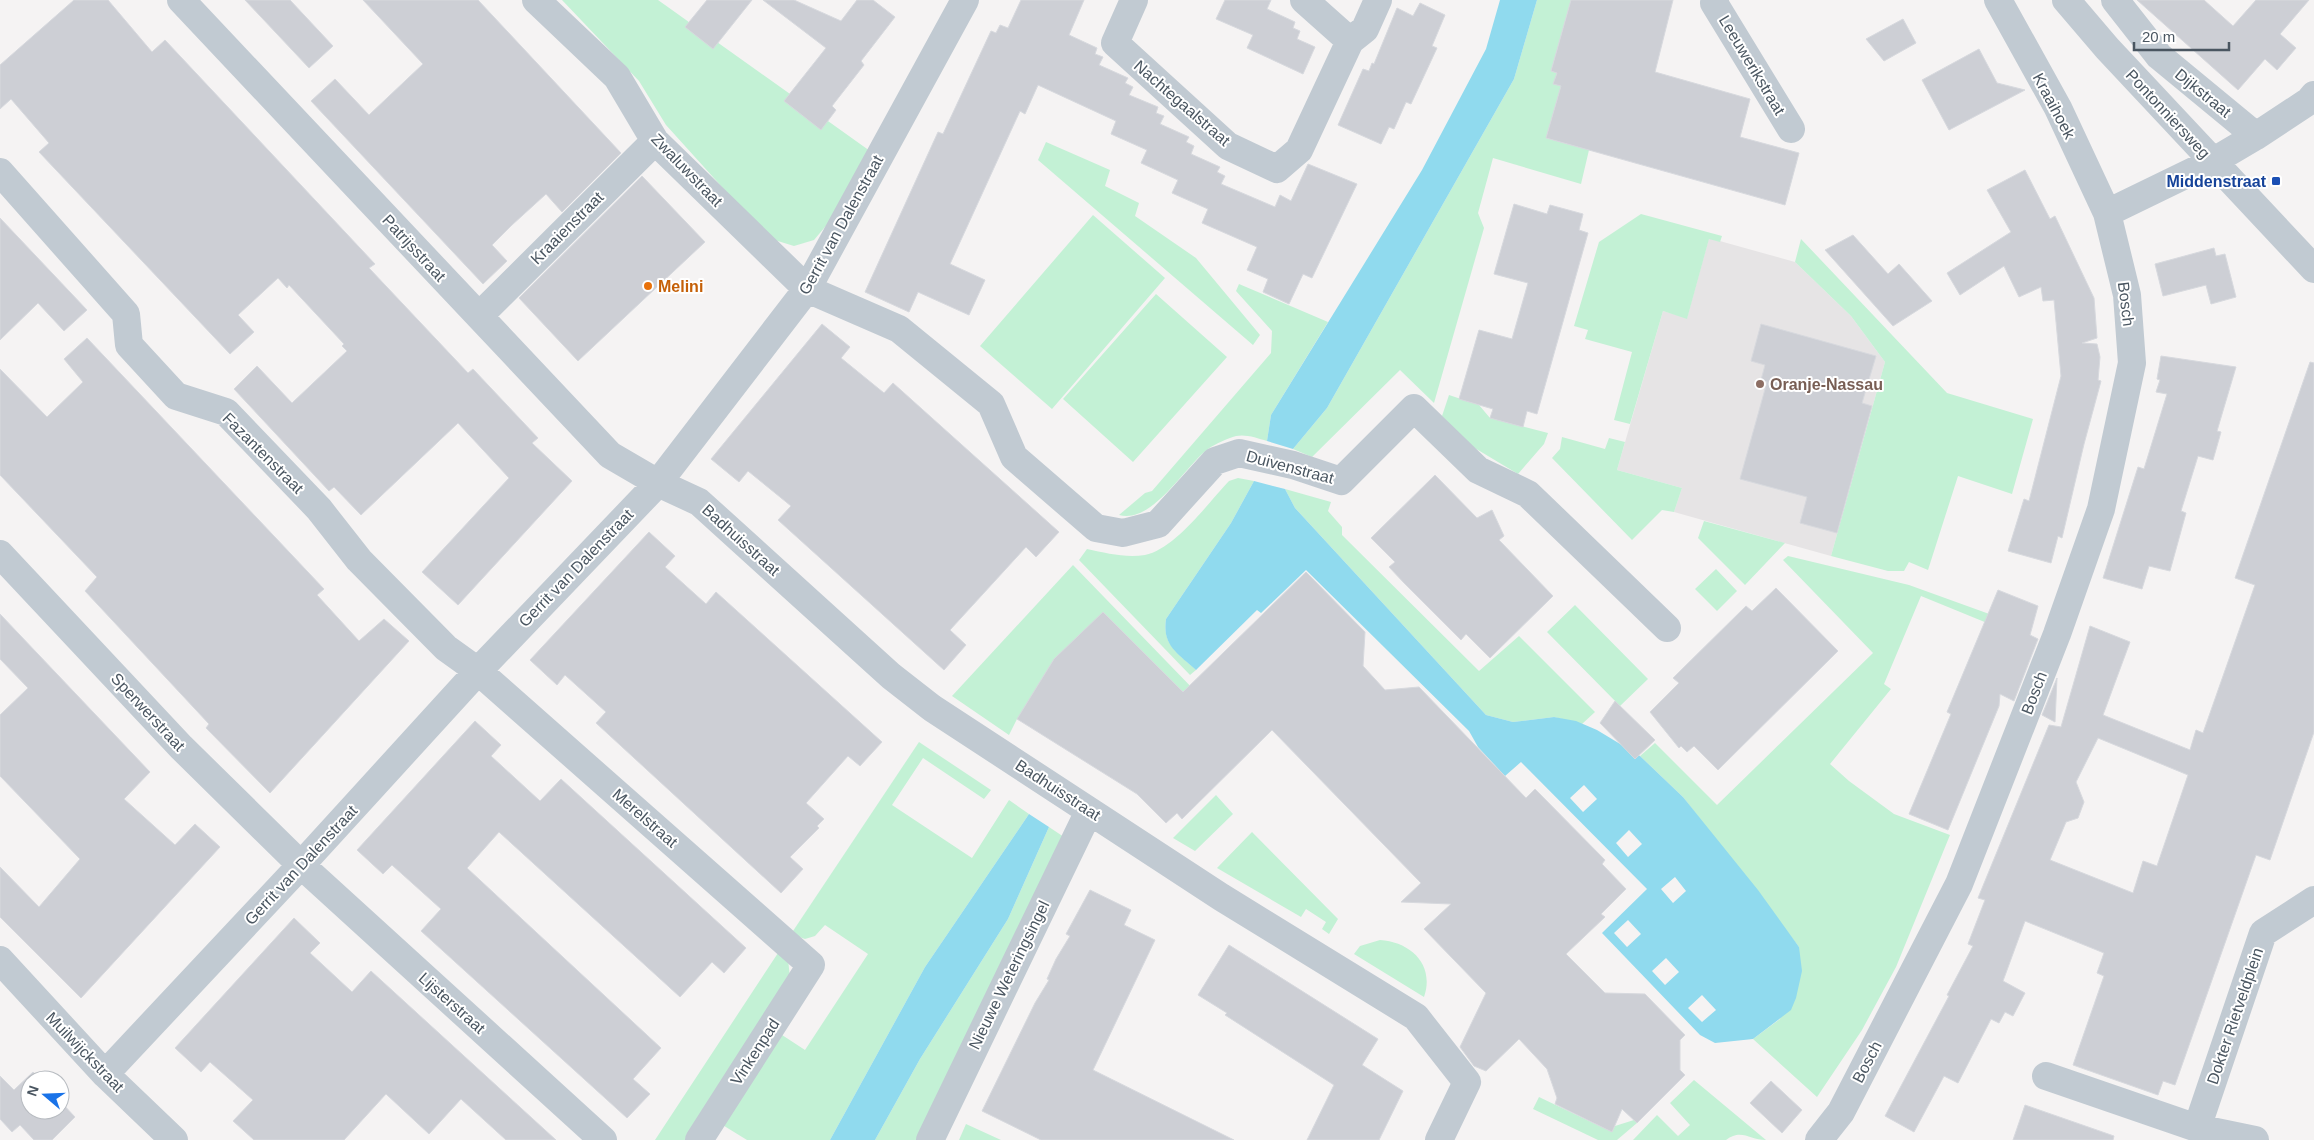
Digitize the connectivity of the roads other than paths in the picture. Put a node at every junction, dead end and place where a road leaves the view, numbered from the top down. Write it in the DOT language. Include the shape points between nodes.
graph roads {
  1 [pos="181,0"];
  2 [pos="536,0"];
  3 [pos="965,0"];
  4 [pos="1134,0"];
  5 [pos="1304,0"];
  6 [pos="1378,0"];
  7 [pos="1715,0"];
  8 [pos="1998,0"];
  9 [pos="2066,0"];
  10 [pos="2115,0"];
  11 [pos="1350,41"];
  12 [pos="2314,95"];
  13 [pos="1791,129"];
  14 [pos="2256,136"];
  15 [pos="655,141"];
  16 [pos="2212,162"];
  17 [pos="0,172"];
  18 [pos="2107,213"];
  19 [pos="2314,269"];
  20 [pos="807,289"];
  21 [pos="479,316"];
  22 [pos="658,483"];
  23 [pos="0,554"];
  24 [pos="1667,628"];
  25 [pos="478,671"];
  26 [pos="1089,811"];
  27 [pos="301,865"];
  28 [pos="2314,900"];
  29 [pos="0,960"];
  30 [pos="811,965"];
  31 [pos="105,1074"];
  32 [pos="2046,1076"];
  33 [pos="2197,1128"];
  34 [pos="174,1140"];
  35 [pos="602,1140"];
  36 [pos="699,1140"];
  37 [pos="930,1140"];
  38 [pos="1438,1140"];
  39 [pos="1819,1140"];
  40 [pos="2255,1140"];
  1 -- 21 [label="street, Patrijsstraat"];
  2 -- 15 [label="street, Zwaluwstraat" via="617,77"];
  3 -- 20 [label="street, Gerrit van Dalenstraat"];
  4 -- 11 [label="street, Nachtegaalstraat" via="1115,43 1228,146 1277,169 1299,150"];
  5 -- 11 [label="street"];
  6 -- 11 [label="street, Nachtegaalstraat" via="1365,29"];
  7 -- 13 [label="street, Leeuwerikstraat"];
  8 -- 18 [label="street, Kraaihoek" via="2058,108"];
  9 -- 16 [label="street, Pontonniersweg"];
  10 -- 14 [label="street, Dijkstraat" via="2159,56"];
  12 -- 14 [label="street"];
  14 -- 16 [label="street"];
  15 -- 20 [label="street, Zwaluwstraat"];
  15 -- 21 [label="street, Kraaienstraat"];
  16 -- 18 [label="street"];
  16 -- 19 [label="street, Pontonniersweg"];
  17 -- 25 [label="street, Fazantenstraat" via="126,314 129,345 176,396 226,412 319,509 359,560 446,648"];
  18 -- 39 [label="street, Bosch" via="2127,294 2132,363 2101,509 2057,634 1959,884 1841,1112"];
  20 -- 22 [label="street, Gerrit van Dalenstraat"];
  20 -- 24 [label="street, Duivenstraat" via="899,329 991,404 1014,457 1096,528 1122,533 1158,524 1215,461 1239,453 1293,465 1341,481 1414,408 1478,470 1528,494"];
  21 -- 22 [label="street, Patrijsstraat" via="610,455"];
  22 -- 25 [label="street, Gerrit van Dalenstraat"];
  22 -- 26 [label="street, Badhuisstraat" via="699,502 891,676 932,708"];
  23 -- 27 [label="street, Sperwerstraat" via="181,747"];
  25 -- 27 [label="street, Gerrit van Dalenstraat"];
  25 -- 30 [label="street, Merelstraat"];
  26 -- 37 [label="street, Nieuwe Weteringsingel"];
  26 -- 38 [label="street, Badhuisstraat" via="1221,898 1416,1017 1467,1082"];
  27 -- 31 [label="street, Gerrit van Dalenstraat"];
  27 -- 35 [label="street, Lijsterstraat"];
  28 -- 33 [label="street, Dokter Rietveldplein" via="2263,933"];
  29 -- 31 [label="street, Muilwijckstraat"];
  30 -- 36 [label="street, Vinkenpad"];
  31 -- 34 [label="street, Muilwijckstraat"];
  32 -- 33 [label="street"];
  33 -- 40 [label="street"];
}
